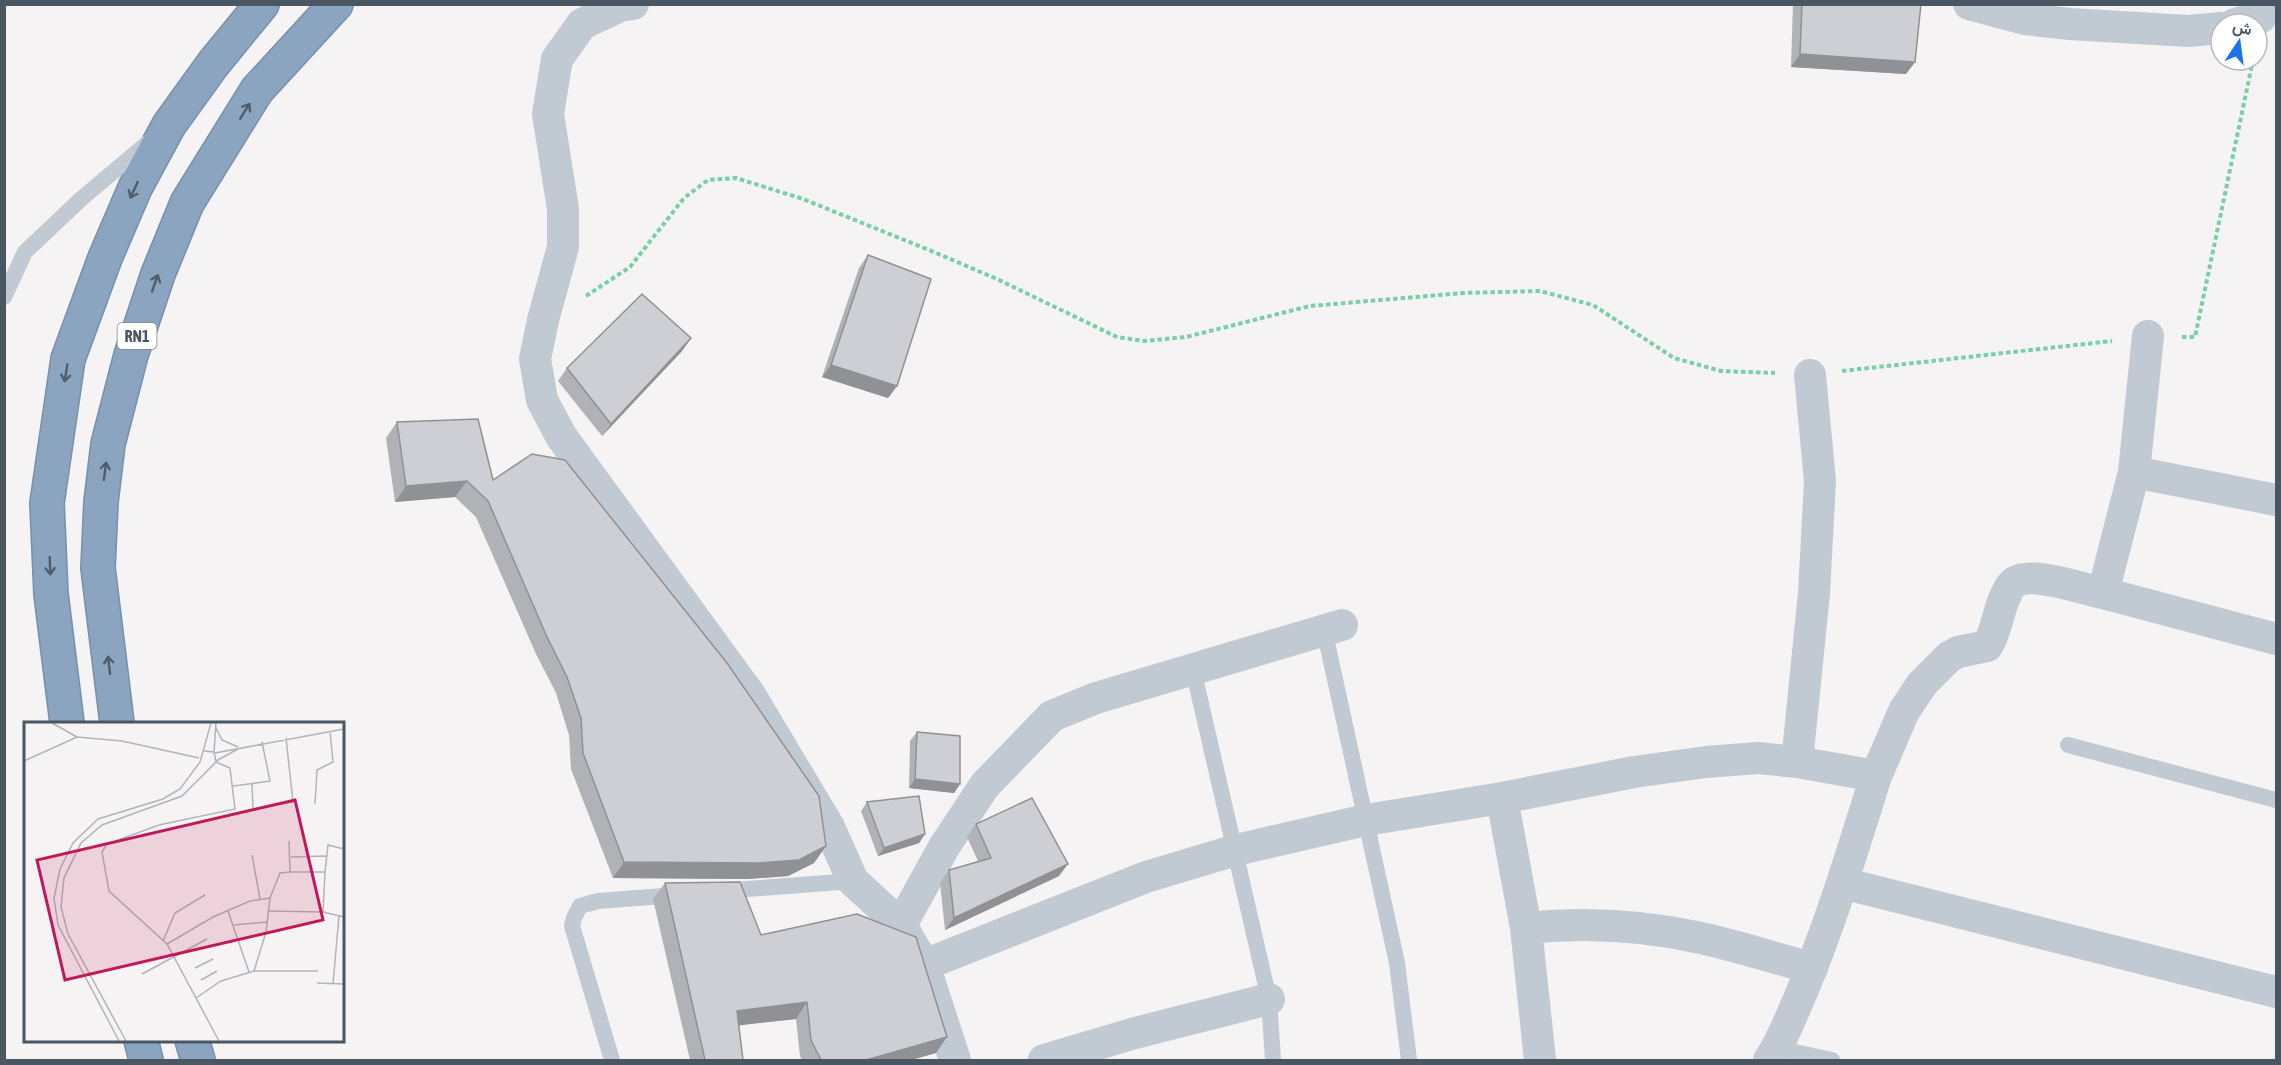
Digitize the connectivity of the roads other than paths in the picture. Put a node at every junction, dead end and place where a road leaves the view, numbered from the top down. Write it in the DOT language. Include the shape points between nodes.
graph roads {
  1 [pos="262,4"];
  2 [pos="336,4"];
  3 [pos="633,4"];
  4 [pos="1969,4"];
  5 [pos="2209,29"];
  6 [pos="169,125"];
  7 [pos="4,297"];
  8 [pos="2148,336"];
  9 [pos="1810,375"];
  10 [pos="2134,472"];
  11 [pos="2277,500"];
  12 [pos="2103,593"];
  13 [pos="1333,627"];
  14 [pos="2277,639"];
  15 [pos="1193,669"];
  16 [pos="67,722"];
  17 [pos="117,722"];
  18 [pos="2068,745"];
  19 [pos="1797,762"];
  20 [pos="1875,776"];
  21 [pos="1502,798"];
  22 [pos="2277,801"];
  23 [pos="1366,820"];
  24 [pos="1236,850"];
  25 [pos="853,881"];
  26 [pos="1842,883"];
  27 [pos="901,925"];
  28 [pos="1526,928"];
  29 [pos="924,965"];
  30 [pos="1812,968"];
  31 [pos="2277,992"];
  32 [pos="1269,999"];
  33 [pos="141,1041"];
  34 [pos="192,1041"];
  35 [pos="1773,1054"];
  36 [pos="146,1060"];
  37 [pos="198,1060"];
  38 [pos="612,1060"];
  39 [pos="954,1060"];
  40 [pos="1044,1060"];
  41 [pos="1273,1060"];
  42 [pos="1409,1060"];
  43 [pos="1540,1060"];
  44 [pos="1832,1060"];
  1 -- 6 [label="highway"];
  17 -- 2 [label="highway, RN1, one-way" via="98,568 108,444 131,355 187,203 257,90"];
  3 -- 25 [label="street" via="582,24 557,59 548,114 563,209 563,247 535,359 542,400 561,436 750,695 829,827"];
  4 -- 5 [label="street" via="2025,19 2070,24"];
  6 -- 7 [label="lane" via="25,252"];
  6 -- 16 [label="highway, one-way" via="109,248 68,359 47,503 51,594"];
  8 -- 10 [label="street"];
  9 -- 19 [label="street" via="1820,481 1814,593"];
  10 -- 11 [label="street"];
  10 -- 12 [label="street"];
  12 -- 14 [label="street"];
  12 -- 20 [label="street" via="2033,578 2013,584 1987,646 1949,657 1922,684 1904,711"];
  13 -- 15 [label="street"];
  13 -- 23 [label="lane"];
  15 -- 24 [label="lane"];
  15 -- 27 [label="street" via="1095,698 1052,716 985,785 944,847"];
  18 -- 22 [label="lane"];
  19 -- 20 [label="street"];
  19 -- 21 [label="street" via="1758,758 1706,762"];
  20 -- 26 [label="street"];
  21 -- 23 [label="street"];
  21 -- 28 [label="street"];
  23 -- 24 [label="street"];
  23 -- 42 [label="lane" via="1397,963"];
  24 -- 29 [label="street" via="1146,877"];
  24 -- 32 [label="lane"];
  25 -- 27 [label="street"];
  25 -- 38 [label="lane" via="598,901 580,906 572,926"];
  26 -- 30 [label="street"];
  26 -- 31 [label="street"];
  27 -- 29 [label="street"];
  28 -- 30 [label="street" via="1564,924 1628,927 1696,937"];
  28 -- 43 [label="street"];
  29 -- 39 [label="street"];
  30 -- 35 [label="street"];
  32 -- 40 [label="street"];
  32 -- 41 [label="lane"];
  33 -- 36 [label="highway"];
  34 -- 37 [label="highway"];
  35 -- 44 [label="lane"];
}
